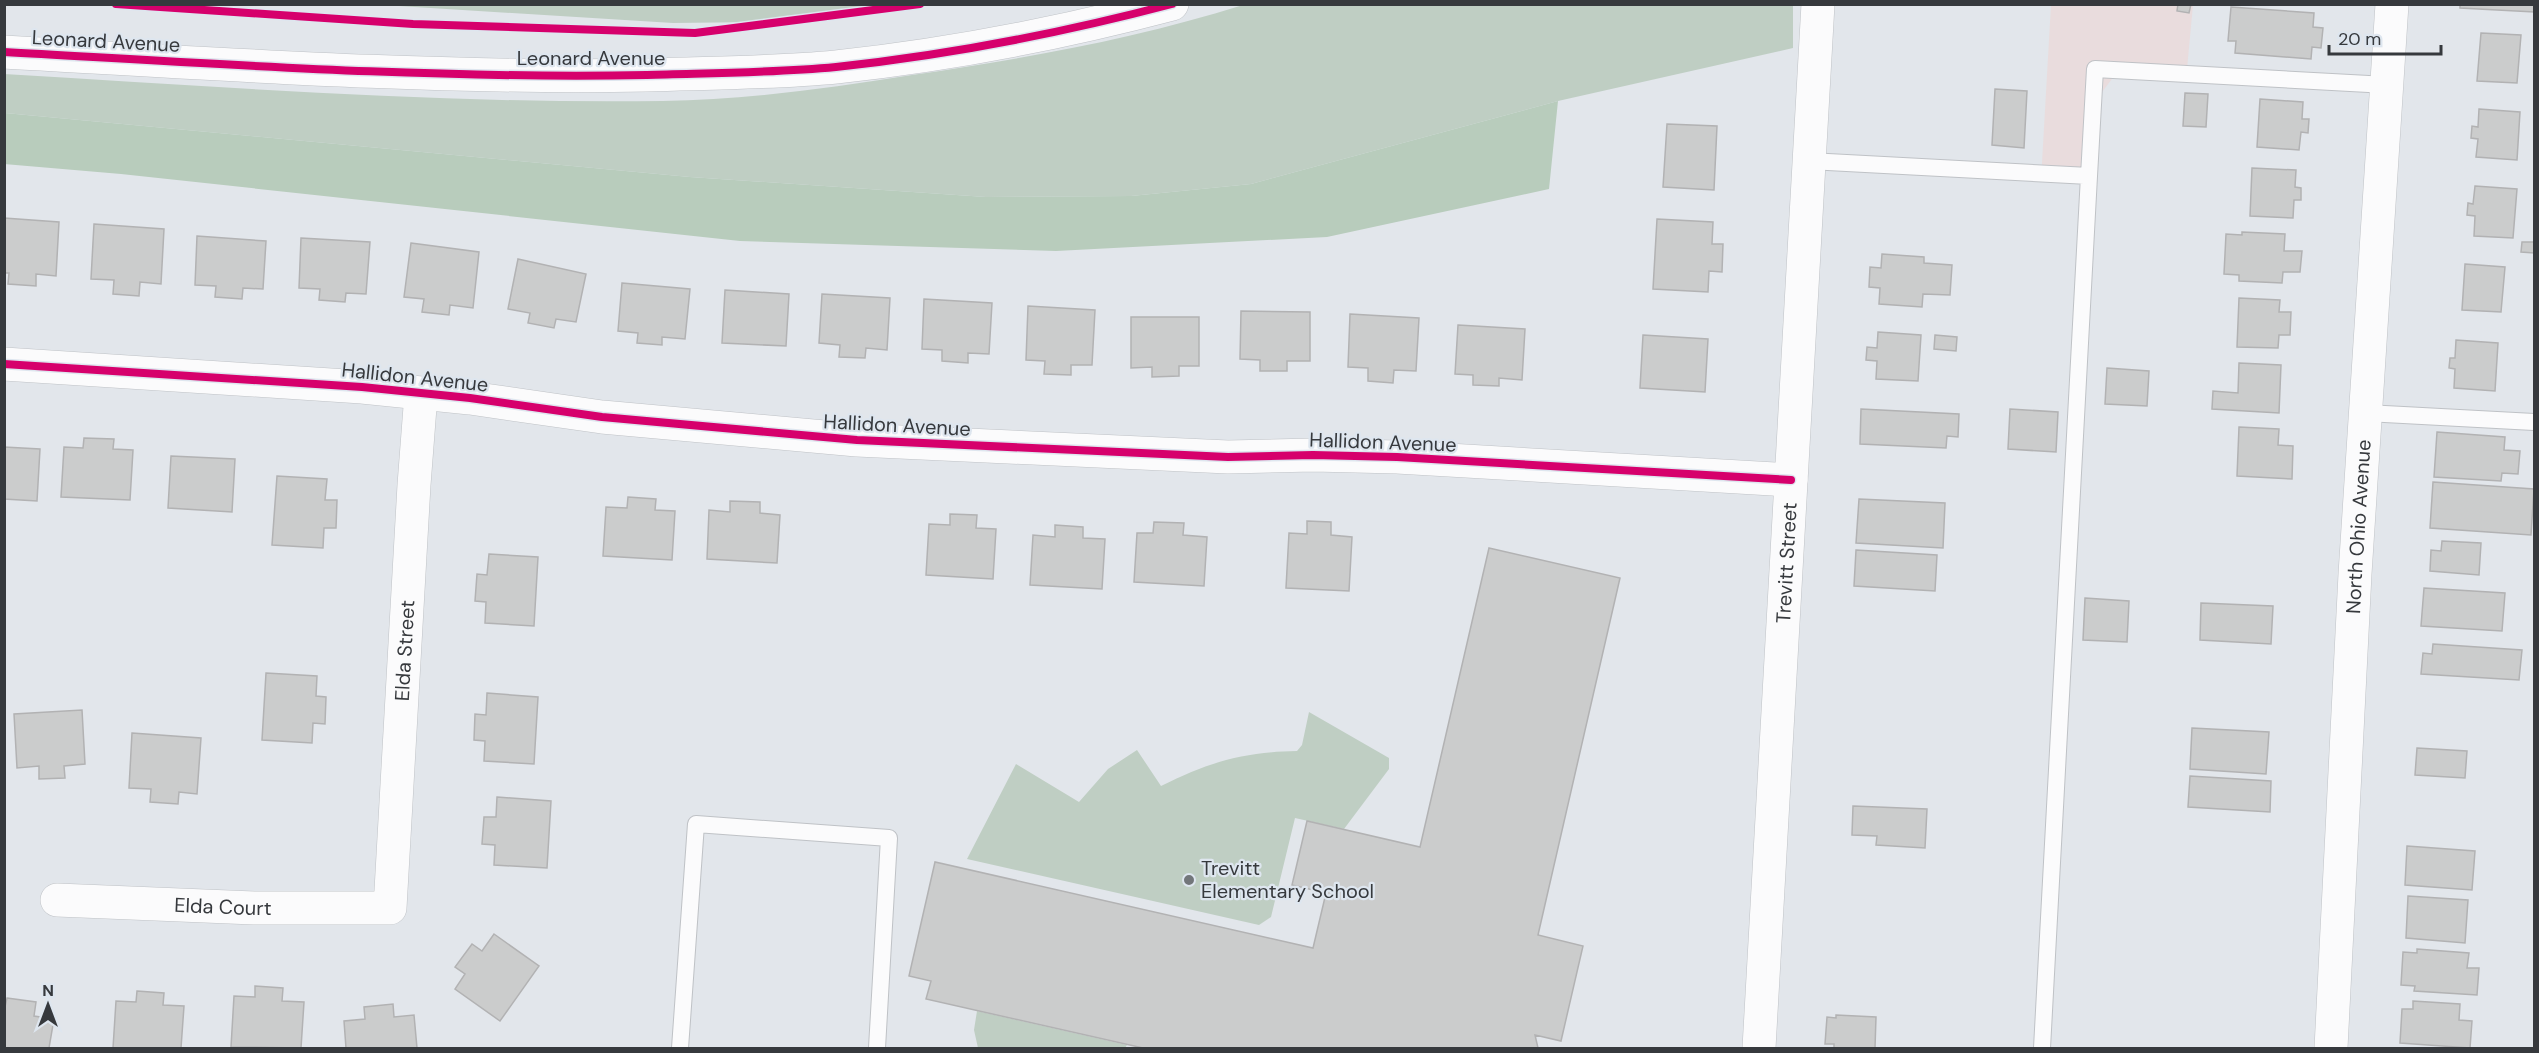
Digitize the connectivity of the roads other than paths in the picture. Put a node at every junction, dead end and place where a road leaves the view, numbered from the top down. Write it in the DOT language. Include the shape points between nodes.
graph roads {
  1 [pos="1172,4"];
  2 [pos="1818,4"];
  3 [pos="2392,4"];
  4 [pos="4,52"];
  5 [pos="2387,85"];
  6 [pos="1809,161"];
  7 [pos="2089,176"];
  8 [pos="4,364"];
  9 [pos="421,394"];
  10 [pos="2366,413"];
  11 [pos="2535,422"];
  12 [pos="1791,480"];
  13 [pos="57,900"];
  14 [pos="390,908"];
  15 [pos="680,1048"];
  16 [pos="877,1048"];
  17 [pos="1759,1048"];
  18 [pos="2042,1048"];
  19 [pos="2331,1048"];
  1 -- 4 [label="street, Leonard Avenue" via="1014,39 899,59 774,72 576,76 405,73"];
  2 -- 6 [label="street, Trevitt Street"];
  3 -- 5 [label="street, North Ohio Avenue"];
  5 -- 7 [label="lane" via="2095,69"];
  5 -- 10 [label="street, North Ohio Avenue"];
  6 -- 7 [label="lane"];
  6 -- 12 [label="street, Trevitt Street"];
  7 -- 18 [label="lane"];
  8 -- 9 [label="street, Hallidon Avenue"];
  9 -- 12 [label="street, Hallidon Avenue" via="625,419 857,440 1228,457 1397,457"];
  9 -- 14 [label="street, Elda Street"];
  10 -- 11 [label="lane"];
  10 -- 19 [label="street, North Ohio Avenue"];
  12 -- 17 [label="street, Trevitt Street"];
  13 -- 14 [label="street, Elda Court" via="254,908"];
  15 -- 16 [label="lane" via="696,824 889,838"];
}
